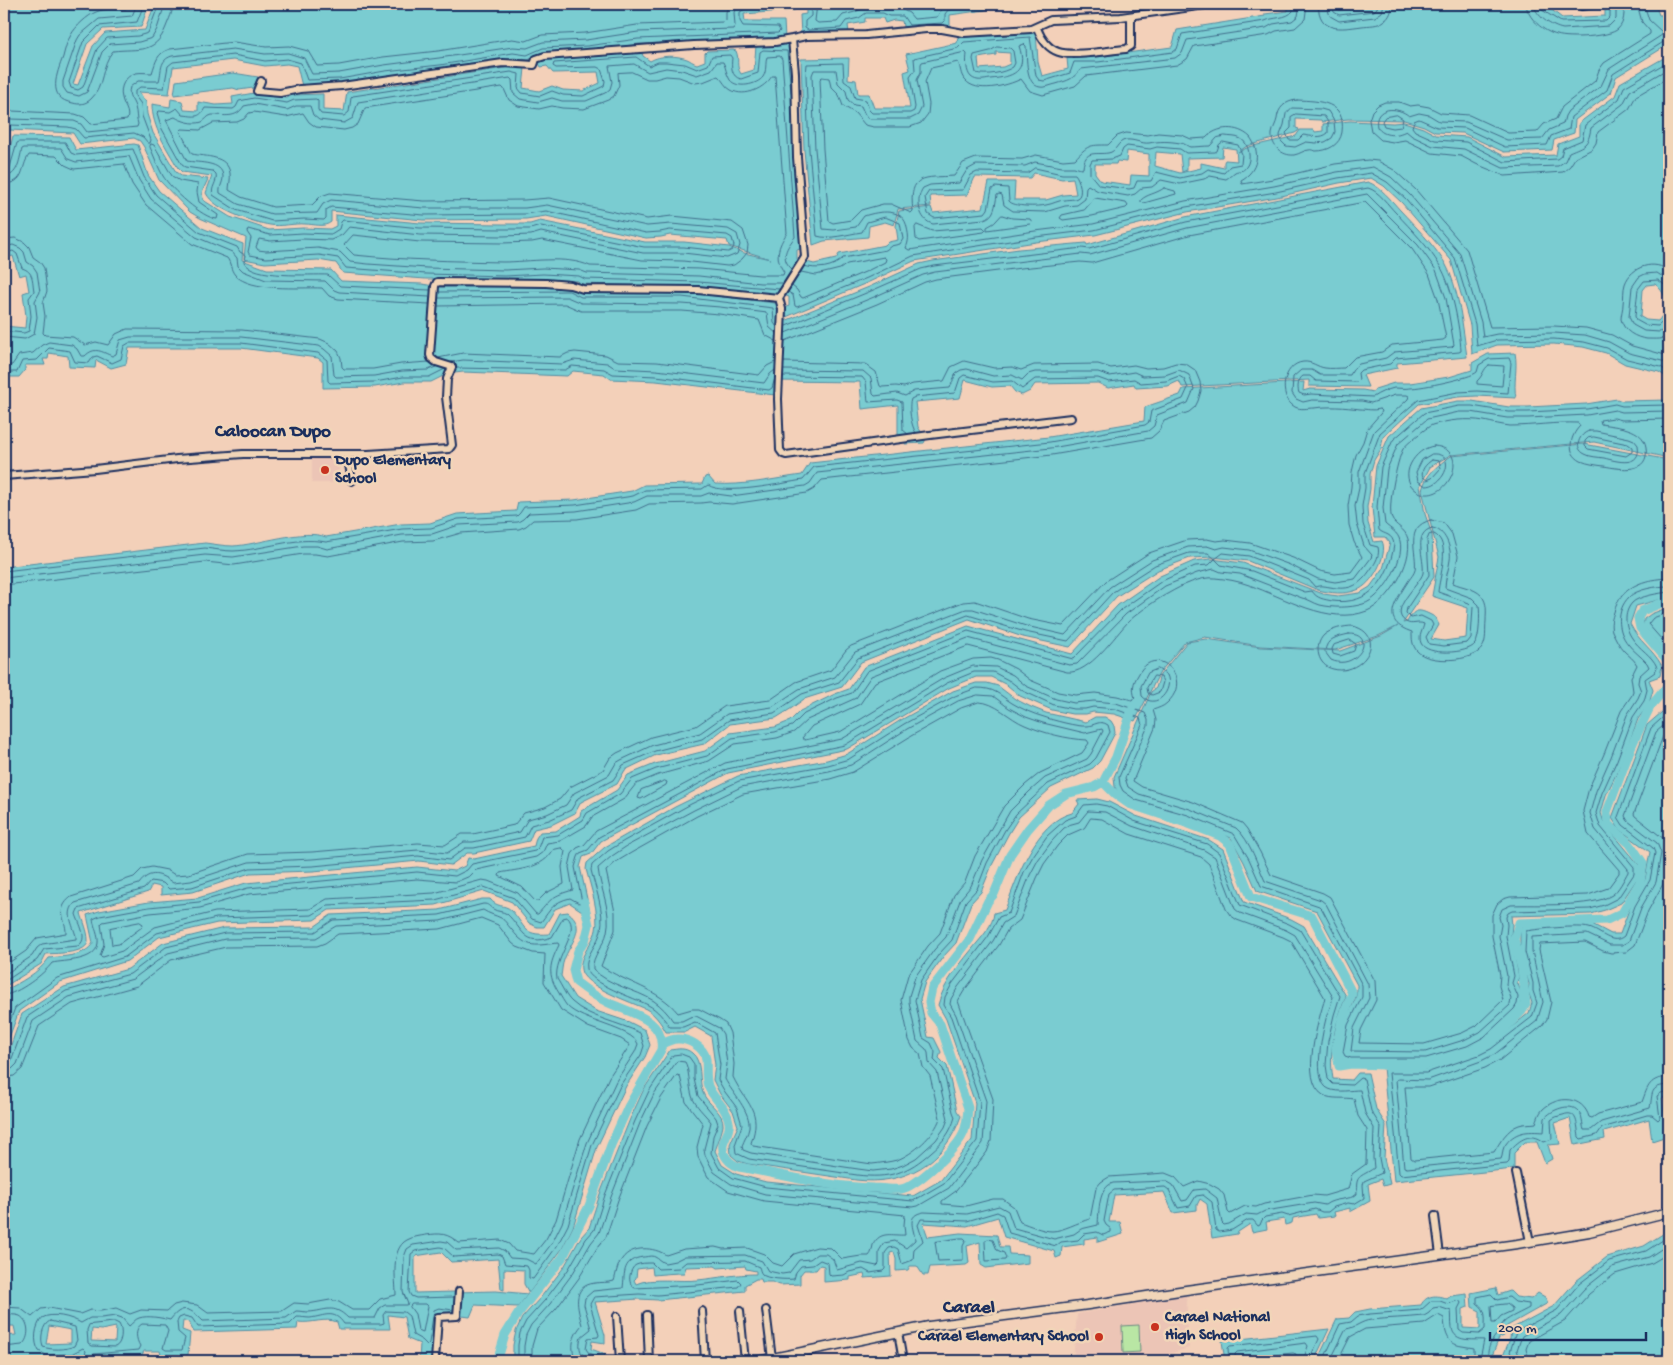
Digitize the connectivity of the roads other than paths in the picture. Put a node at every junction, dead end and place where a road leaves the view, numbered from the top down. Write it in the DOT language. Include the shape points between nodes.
graph roads {
  1 [pos="1212,4"];
  2 [pos="1579,4"];
  3 [pos="1595,4"];
  4 [pos="1131,16"];
  5 [pos="1036,28"];
  6 [pos="792,39"];
  7 [pos="261,81"];
  8 [pos="780,297"];
  9 [pos="1071,418"];
  10 [pos="347,454"];
  11 [pos="4,476"];
  12 [pos="352,481"];
  13 [pos="1516,1173"];
  14 [pos="1669,1212"];
  15 [pos="1435,1216"];
  16 [pos="1530,1242"];
  17 [pos="1440,1255"];
  18 [pos="460,1291"];
  19 [pos="766,1310"];
  20 [pos="702,1311"];
  21 [pos="740,1311"];
  22 [pos="647,1315"];
  23 [pos="617,1316"];
  24 [pos="898,1332"];
  25 [pos="772,1358"];
  26 [pos="434,1361"];
  27 [pos="620,1361"];
  28 [pos="649,1361"];
  29 [pos="705,1361"];
  30 [pos="745,1361"];
  31 [pos="758,1361"];
  32 [pos="903,1361"];
  1 -- 4 [label="street"];
  2 -- 3 [label="street"];
  4 -- 5 [label="street" via="1051,20"];
  4 -- 5 [label="street" via="1131,46 1126,49 1058,53 1040,39"];
  5 -- 6 [label="street" via="964,33 926,29"];
  6 -- 7 [label="street" via="545,56 536,59 533,65 503,63 280,93 258,91"];
  6 -- 8 [label="street" via="804,260"];
  8 -- 9 [label="street" via="778,399 780,450 783,454"];
  8 -- 10 [label="street" via="698,290 582,289 546,283 437,282 430,355 433,360 452,367 447,378 446,397 452,447"];
  10 -- 11 [label="street" via="243,454"];
  10 -- 12 [label="street"];
  13 -- 16 [label="street"];
  14 -- 16 [label="street" via="1589,1232"];
  15 -- 17 [label="street"];
  16 -- 17 [label="street"];
  17 -- 24 [label="street"];
  18 -- 26 [label="street" via="458,1316 438,1317"];
  19 -- 25 [label="street"];
  20 -- 29 [label="street"];
  21 -- 30 [label="street"];
  22 -- 28 [label="street"];
  23 -- 27 [label="street"];
  24 -- 25 [label="street"];
  24 -- 32 [label="street"];
  25 -- 31 [label="street"];
}
